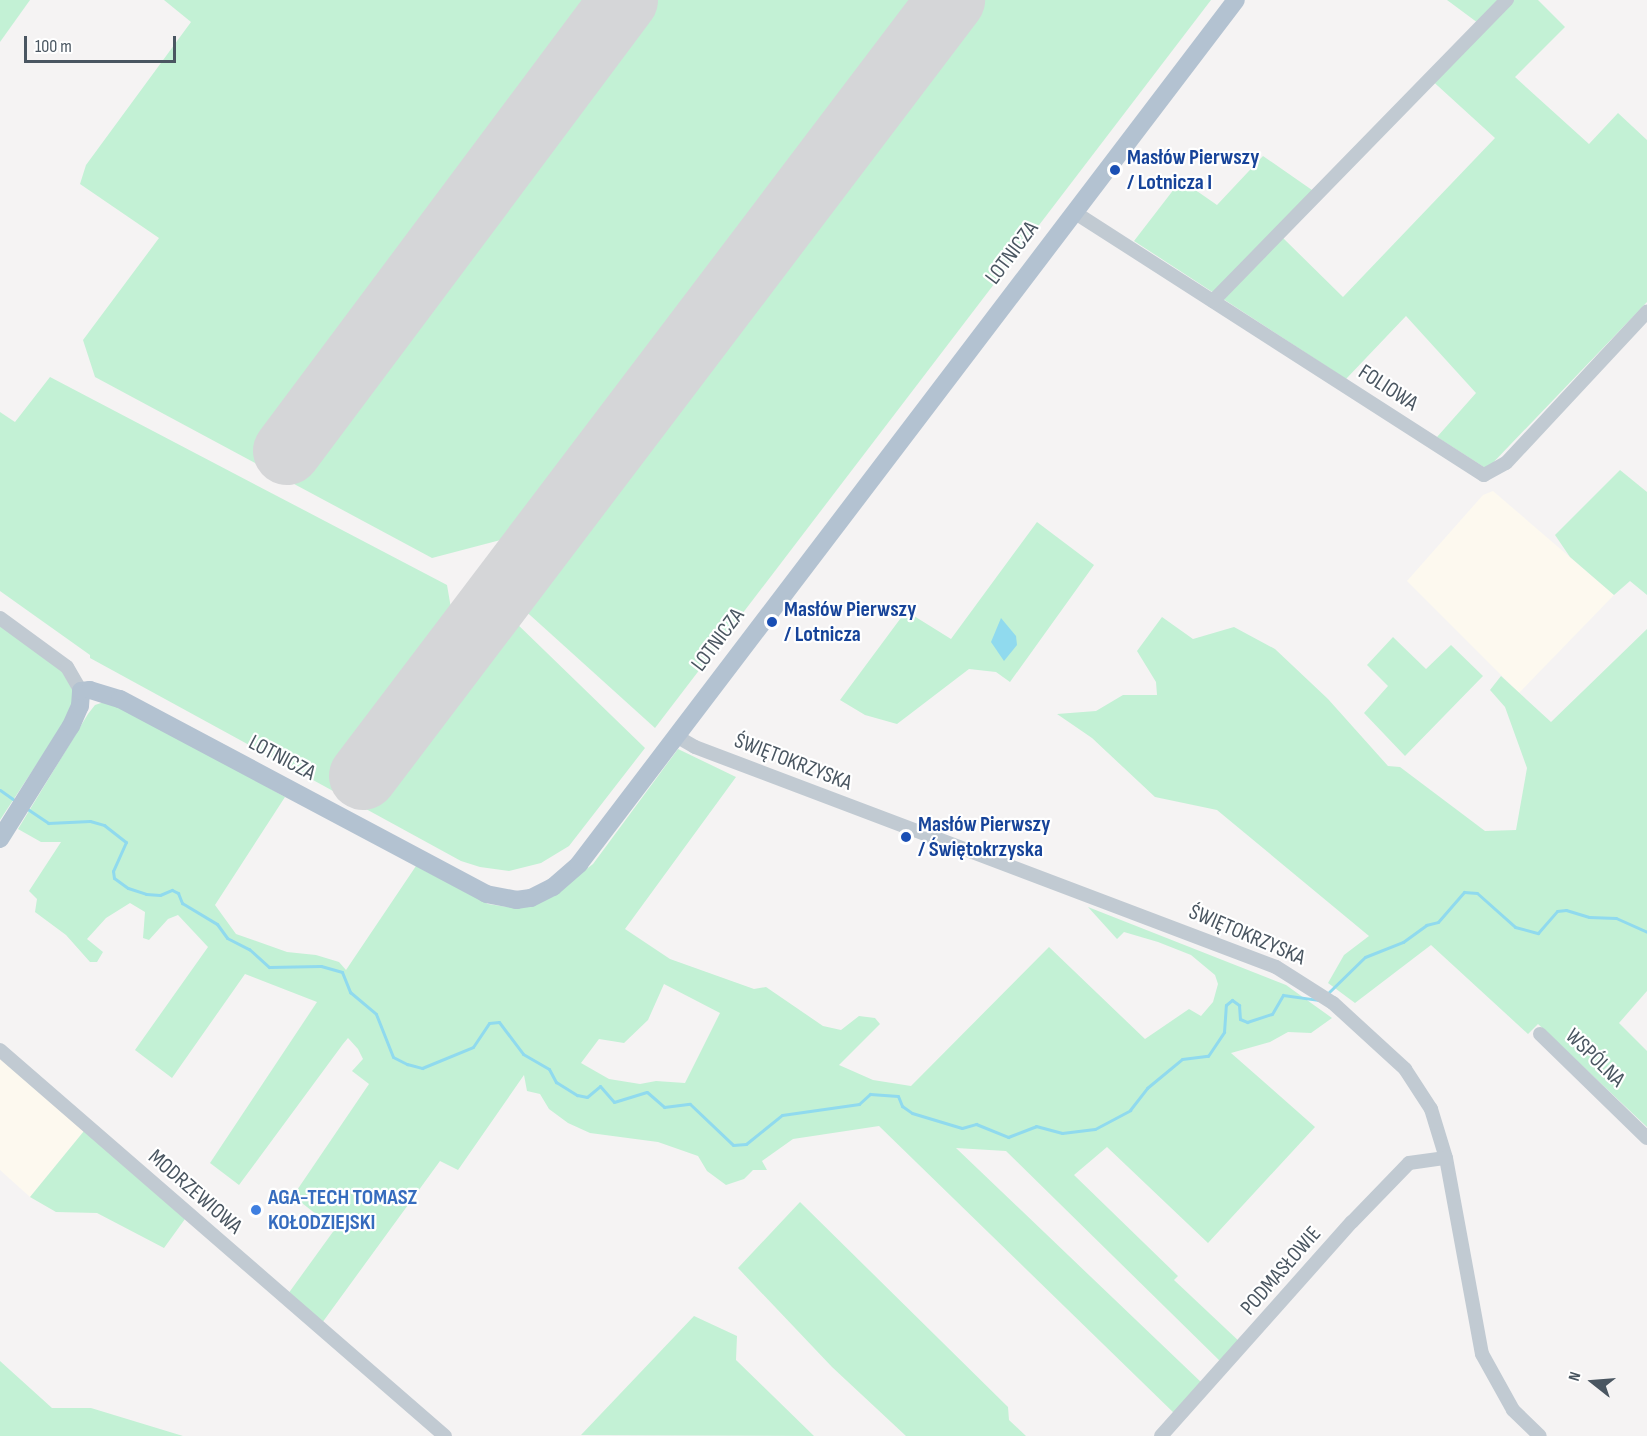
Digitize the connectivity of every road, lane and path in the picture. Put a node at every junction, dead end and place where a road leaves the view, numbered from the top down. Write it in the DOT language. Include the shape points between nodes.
graph roads {
  1 [pos="1236,0"];
  2 [pos="1507,0"];
  3 [pos="1074,212"];
  4 [pos="1213,301"];
  5 [pos="1647,312"];
  6 [pos="0,618"];
  7 [pos="81,691"];
  8 [pos="676,736"];
  9 [pos="0,839"];
  10 [pos="1540,1034"];
  11 [pos="0,1050"];
  12 [pos="1647,1138"];
  13 [pos="1446,1158"];
  14 [pos="445,1436"];
  15 [pos="1161,1436"];
  16 [pos="1540,1436"];
  1 -- 3 [label="main road, LOTNICZA"];
  2 -- 4 [label="street"];
  3 -- 4 [label="street, FOLIOWA"];
  3 -- 8 [label="main road, LOTNICZA"];
  4 -- 5 [label="street, FOLIOWA" via="1484,475 1506,463"];
  6 -- 7 [label="street" via="67,667"];
  7 -- 8 [label="main road, LOTNICZA" via="105,692 120,699 500,899 531,898 566,878"];
  7 -- 9 [label="main road" via="78,714"];
  8 -- 13 [label="street, ŚWIĘTOKRZYSKA" via="695,747 1276,967 1333,1003 1412,1078 1431,1109"];
  10 -- 12 [label="street, WSPÓLNA"];
  11 -- 14 [label="street, MODRZEWIOWA"];
  13 -- 15 [label="street, PODMASŁOWIE" via="1409,1163 1352,1221"];
  13 -- 16 [label="street, ŚWIĘTOKRZYSKA" via="1482,1354 1513,1410"];
}
